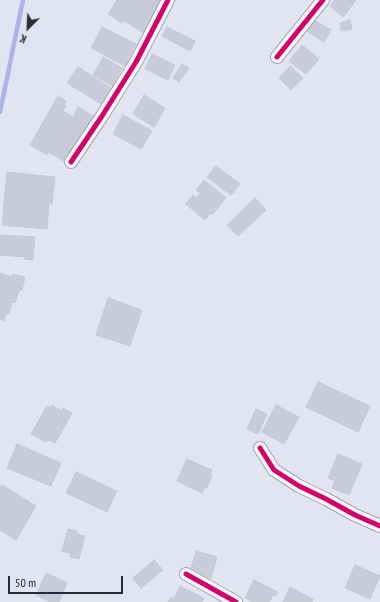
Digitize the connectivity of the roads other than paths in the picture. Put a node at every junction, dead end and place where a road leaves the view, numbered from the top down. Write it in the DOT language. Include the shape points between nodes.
graph roads {
  1 [pos="168,0"];
  2 [pos="323,0"];
  3 [pos="277,57"];
  4 [pos="71,162"];
  5 [pos="260,448"];
  6 [pos="380,526"];
  7 [pos="186,574"];
  8 [pos="236,602"];
  1 -- 4 [label="street" via="136,62"];
  2 -- 3 [label="street"];
  5 -- 6 [label="street" via="274,470 299,486"];
  7 -- 8 [label="street"];
}
